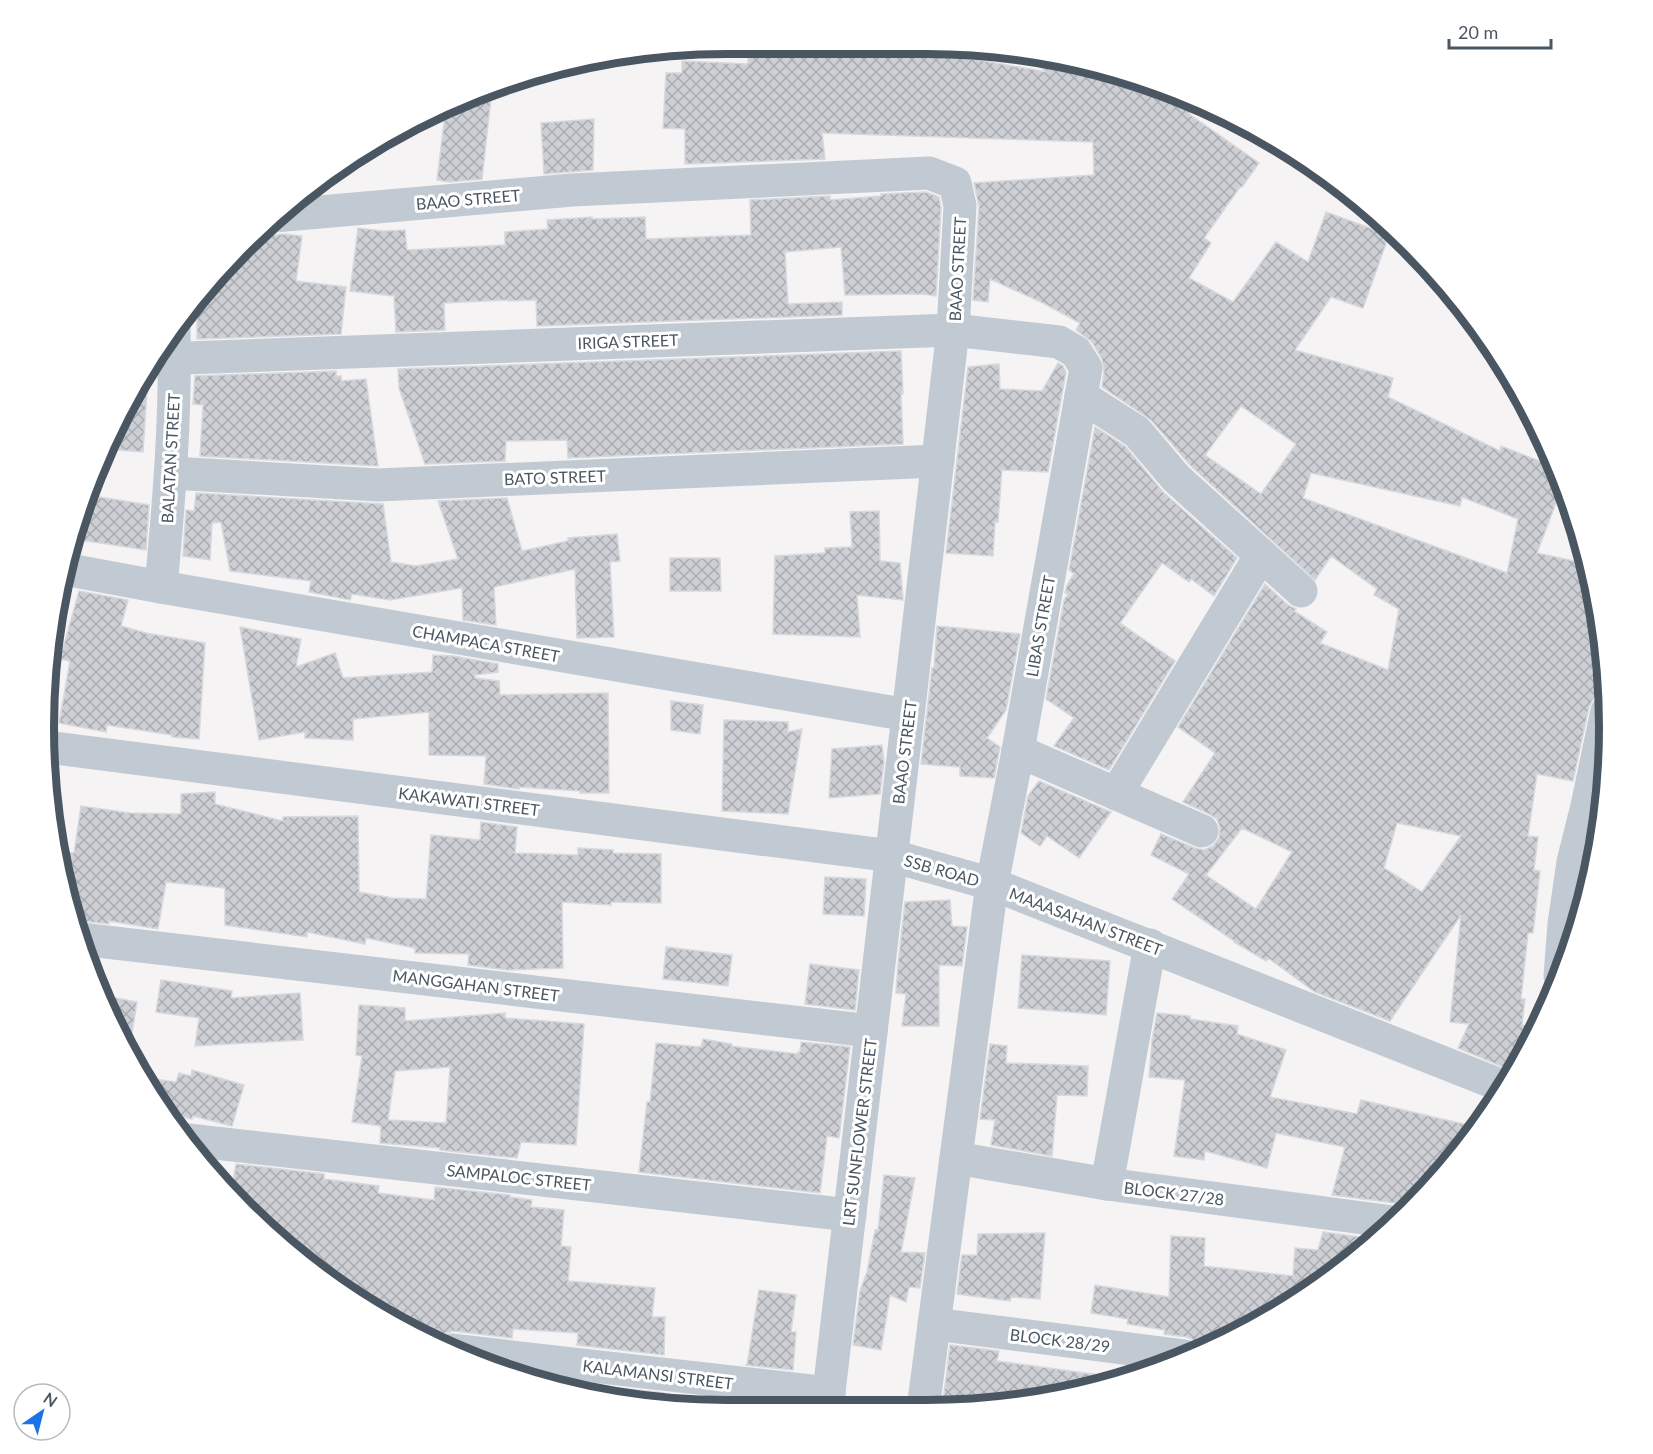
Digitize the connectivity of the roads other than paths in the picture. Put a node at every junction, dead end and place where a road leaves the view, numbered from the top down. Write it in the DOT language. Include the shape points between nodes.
graph roads {
  1 [pos="291,215"];
  2 [pos="953,330"];
  3 [pos="169,349"];
  4 [pos="169,350"];
  5 [pos="1084,382"];
  6 [pos="938,461"];
  7 [pos="172,473"];
  8 [pos="1261,555"];
  9 [pos="73,571"];
  10 [pos="161,587"];
  11 [pos="1301,591"];
  12 [pos="908,715"];
  13 [pos="54,748"];
  14 [pos="1018,751"];
  15 [pos="1598,752"];
  16 [pos="1116,794"];
  17 [pos="1202,831"];
  18 [pos="892,856"];
  19 [pos="992,884"];
  20 [pos="89,940"];
  21 [pos="1150,945"];
  22 [pos="1562,945"];
  23 [pos="871,1031"];
  24 [pos="1497,1084"];
  25 [pos="196,1141"];
  26 [pos="956,1158"];
  27 [pos="1107,1184"];
  28 [pos="850,1215"];
  29 [pos="1383,1221"];
  30 [pos="934,1324"];
  31 [pos="1170,1354"];
  32 [pos="484,1355"];
  33 [pos="821,1400"];
  34 [pos="828,1400"];
  35 [pos="924,1400"];
  1 -- 2 [label="street, BAAO STREET" via="572,190 929,173 955,183 960,206"];
  2 -- 3 [label="street, IRIGA STREET"];
  2 -- 5 [label="street, IRIGA STREET" via="1059,342 1076,352"];
  2 -- 6 [label="street, BAAO STREET"];
  4 -- 7 [label="street, BALATAN STREET"];
  5 -- 8 [label="street, IRIGA STREET" via="1137,432 1176,478"];
  5 -- 14 [label="street, LIBAS STREET"];
  6 -- 7 [label="street, BATO STREET" via="378,485"];
  6 -- 12 [label="street, BAAO STREET"];
  7 -- 10 [label="street, BALATAN STREET"];
  8 -- 11 [label="street, IRIGA STREET"];
  8 -- 16 [label="street"];
  9 -- 10 [label="street, CHAMPACA STREET"];
  10 -- 12 [label="street, CHAMPACA STREET"];
  12 -- 18 [label="street, BAAO STREET"];
  13 -- 18 [label="street, KAKAWATI STREET"];
  14 -- 16 [label="street"];
  14 -- 19 [label="street, LIBAS STREET"];
  15 -- 22 [label="street" via="1573,862"];
  16 -- 17 [label="street"];
  18 -- 19 [label="street, SSB ROAD"];
  18 -- 23 [label="street, LRT SUNFLOWER STREET"];
  19 -- 21 [label="street, MAAASAHAN STREET"];
  19 -- 26 [label="street, MAAASAHAN STREET"];
  20 -- 23 [label="street, MANGGAHAN STREET"];
  21 -- 24 [label="street, MAAASAHAN STREET"];
  21 -- 27 [label="street"];
  23 -- 28 [label="street, LRT SUNFLOWER STREET"];
  25 -- 28 [label="street, SAMPALOC STREET"];
  26 -- 27 [label="street, BLOCK 27/28"];
  26 -- 30 [label="street, MAAASAHAN STREET"];
  27 -- 29 [label="street, BLOCK 27/28"];
  28 -- 34 [label="street, LRT SUNFLOWER STREET"];
  30 -- 31 [label="street, BLOCK 28/29"];
  30 -- 35 [label="street, MAAASAHAN STREET"];
  32 -- 33 [label="street, KALAMANSI STREET"];
}
